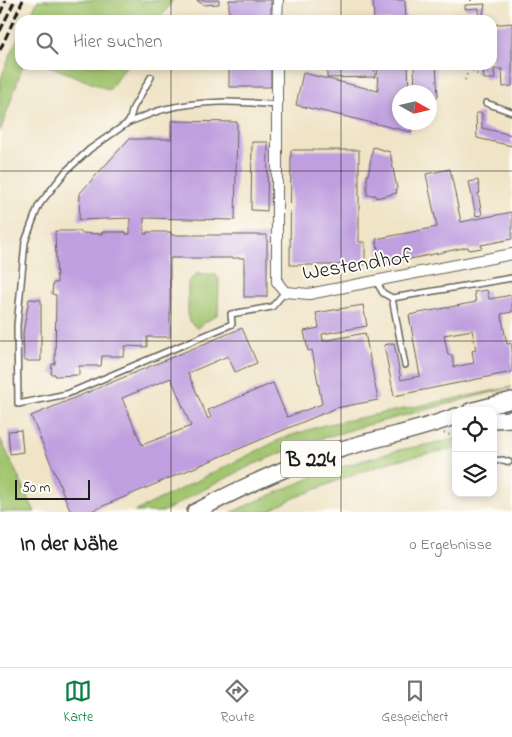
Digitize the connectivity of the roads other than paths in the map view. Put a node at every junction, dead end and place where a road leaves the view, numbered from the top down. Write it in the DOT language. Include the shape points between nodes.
graph roads {
  1 [pos="278,0"];
  2 [pos="278,15"];
  3 [pos="277,70"];
  4 [pos="151,77"];
  5 [pos="486,103"];
  6 [pos="277,105"];
  7 [pos="512,112"];
  8 [pos="129,122"];
  9 [pos="512,254"];
  10 [pos="512,278"];
  11 [pos="376,281"];
  12 [pos="286,292"];
  13 [pos="392,298"];
  14 [pos="405,365"];
  15 [pos="512,400"];
  16 [pos="485,407"];
  17 [pos="452,418"];
  18 [pos="512,418"];
  19 [pos="497,420"];
  20 [pos="452,423"];
  21 [pos="434,425"];
  22 [pos="497,461"];
  23 [pos="510,462"];
  24 [pos="195,512"];
  1 -- 2 [label="street"];
  3 -- 6 [label="street, Westendhof"];
  4 -- 8 [label="lane"];
  5 -- 7 [label="lane"];
  6 -- 8 [label="lane" via="202,102 163,109"];
  6 -- 12 [label="street, Westendhof" via="277,282"];
  8 -- 12 [label="lane" via="90,149 66,171 34,215 26,242 17,326 18,404 67,394 232,324 231,314 272,307"];
  9 -- 11 [label="street, Westendhof"];
  10 -- 13 [label="lane"];
  11 -- 12 [label="street, Westendhof" via="308,294"];
  11 -- 13 [label="lane" via="383,293"];
  13 -- 14 [label="lane"];
  15 -- 16 [label="main road"];
  17 -- 21 [label="main road, B 224"];
  18 -- 19 [label="main road"];
  20 -- 21 [label="main road, B 224"];
  21 -- 24 [label="main road, B 224" via="340,449 288,467"];
  22 -- 23 [label="lane"];
}
